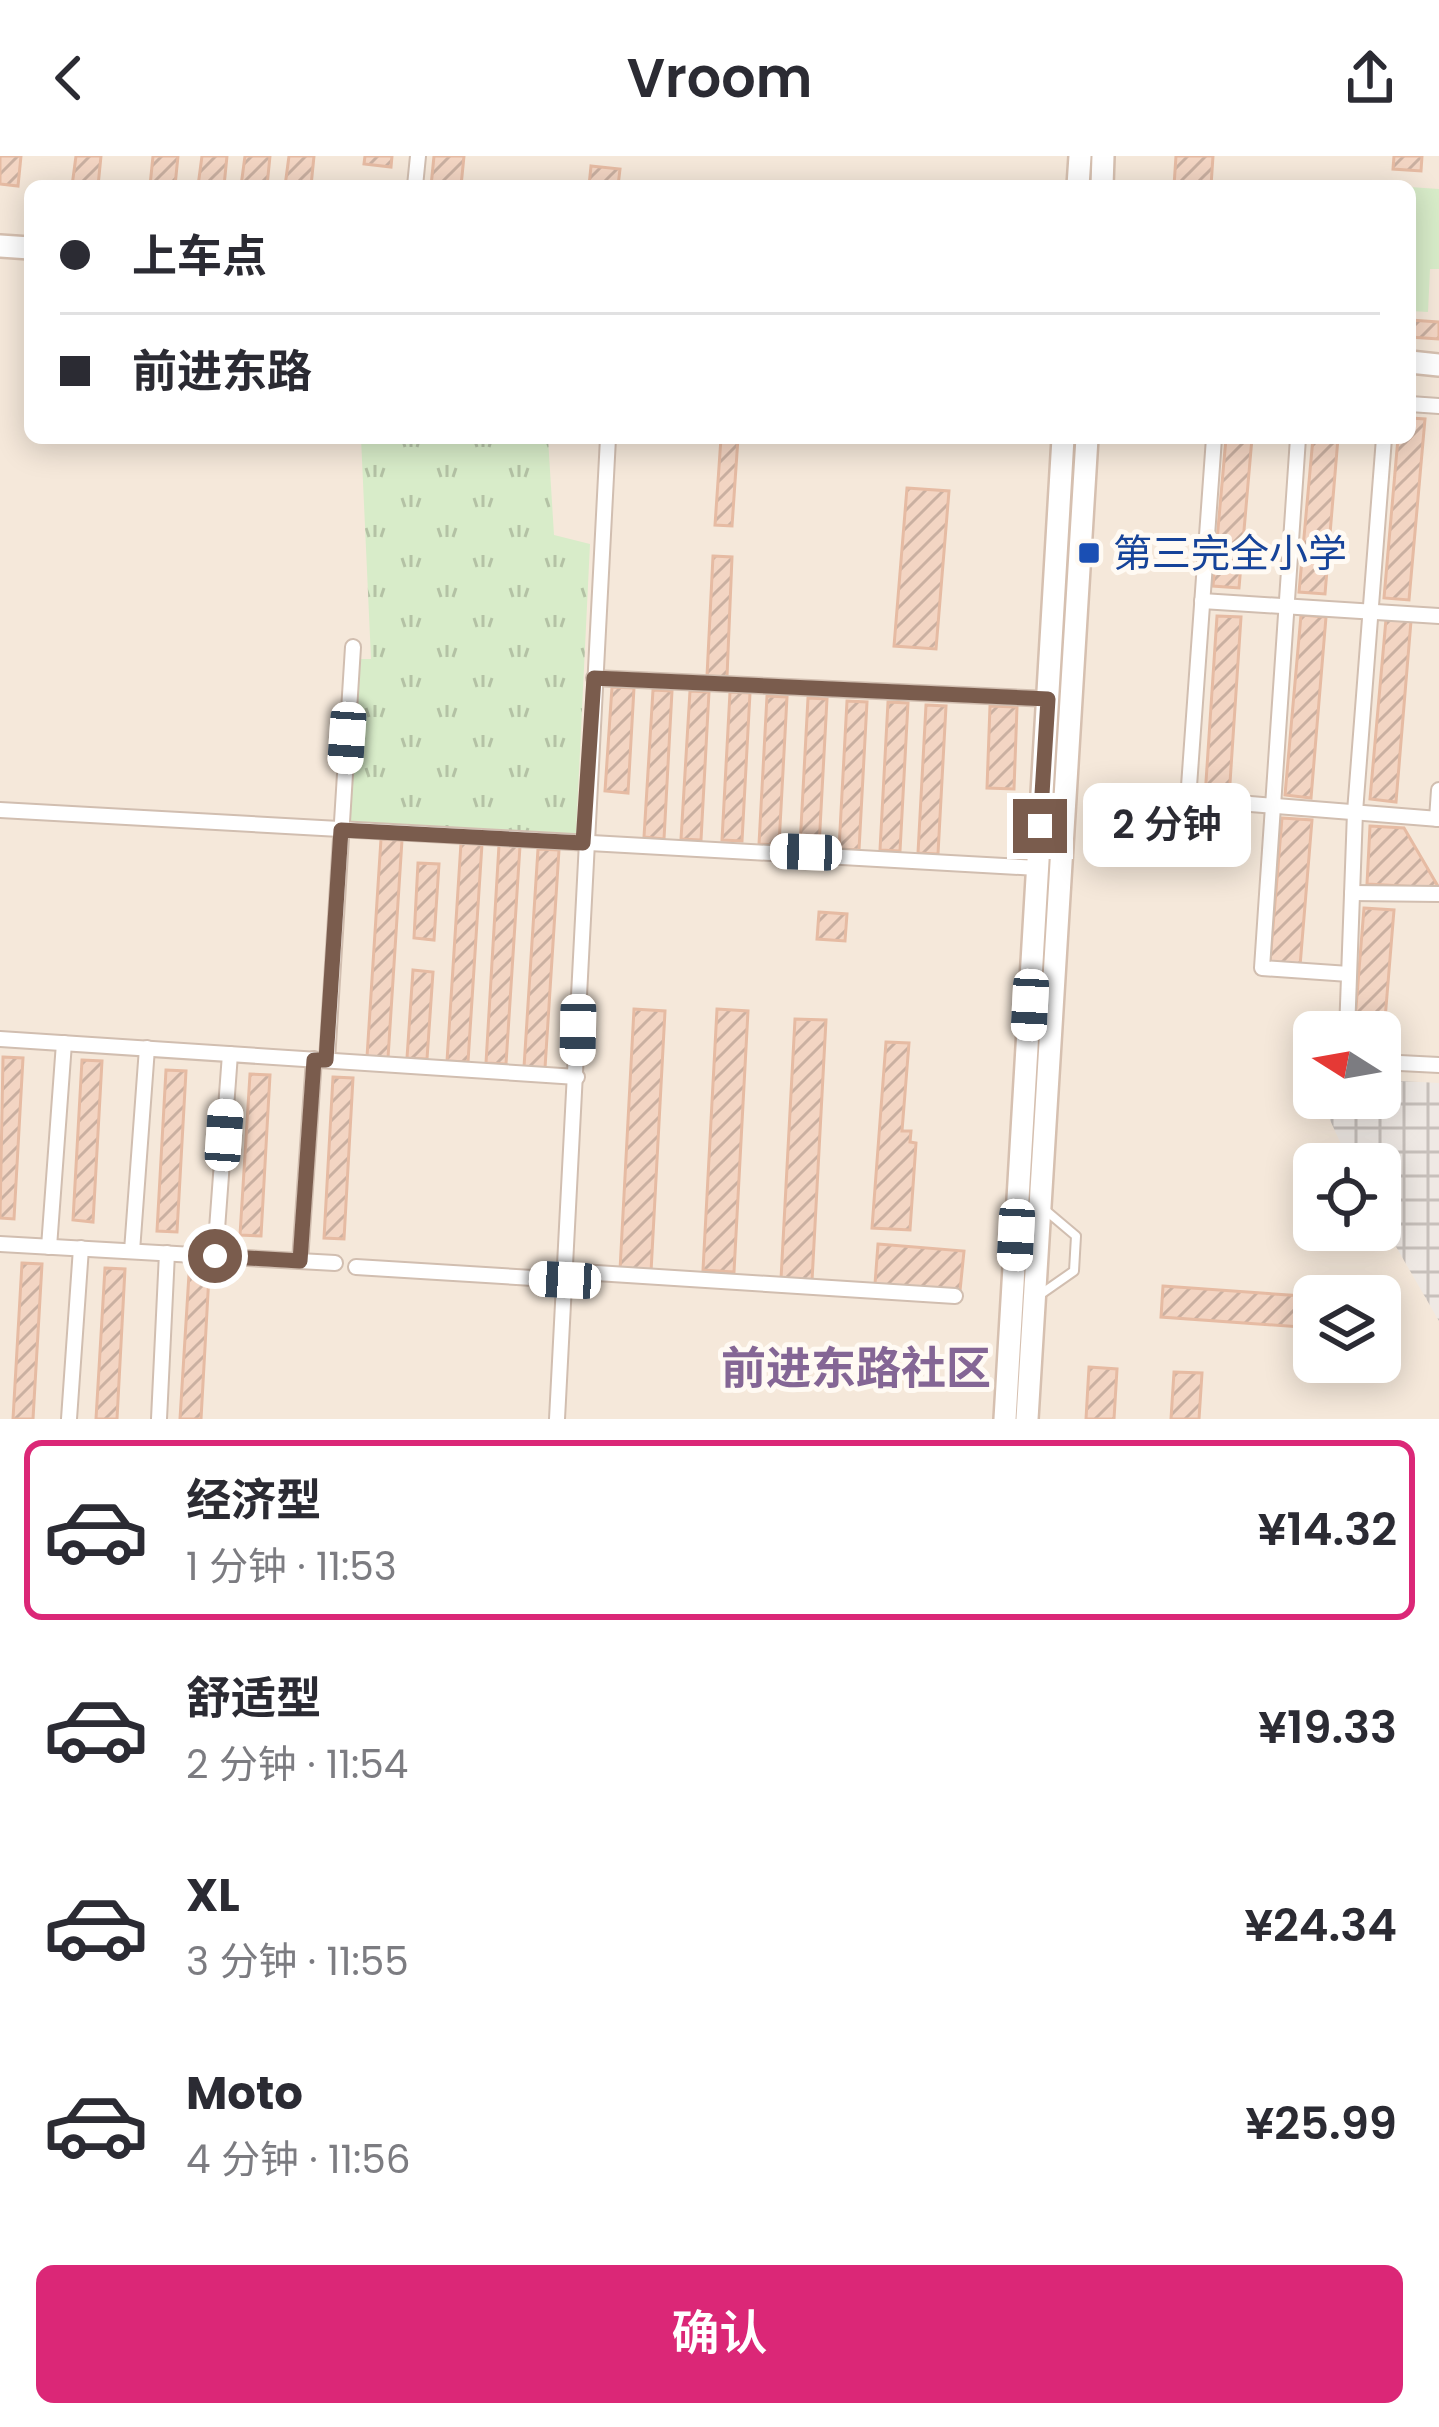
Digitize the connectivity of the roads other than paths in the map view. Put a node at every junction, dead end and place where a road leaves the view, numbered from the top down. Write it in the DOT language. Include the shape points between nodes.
graph roads {
  1 [pos="608,444"];
  2 [pos="1063,444"];
  3 [pos="1087,444"];
  4 [pos="1214,444"];
  5 [pos="1298,444"];
  6 [pos="1384,444"];
  7 [pos="1202,601"];
  8 [pos="1286,606"];
  9 [pos="1371,612"];
  10 [pos="1439,616"];
  11 [pos="353,647"];
  12 [pos="594,678"];
  13 [pos="1048,699"];
  14 [pos="1439,790"];
  15 [pos="1238,802"];
  16 [pos="1272,806"];
  17 [pos="0,810"];
  18 [pos="1355,812"];
  19 [pos="1438,819"];
  20 [pos="1186,828"];
  21 [pos="341,830"];
  22 [pos="583,843"];
  23 [pos="1038,868"];
  24 [pos="1352,892"];
  25 [pos="1439,893"];
  26 [pos="1349,974"];
  27 [pos="1348,1011"];
  28 [pos="0,1039"];
  29 [pos="64,1043"];
  30 [pos="147,1048"];
  31 [pos="230,1054"];
  32 [pos="320,1060"];
  33 [pos="1401,1063"];
  34 [pos="1439,1065"];
  35 [pos="577,1077"];
  36 [pos="1040,1206"];
  37 [pos="0,1244"];
  38 [pos="49,1246"];
  39 [pos="82,1248"];
  40 [pos="132,1251"];
  41 [pos="166,1253"];
  42 [pos="215,1256"];
  43 [pos="300,1261"];
  44 [pos="335,1263"];
  45 [pos="356,1267"];
  46 [pos="565,1275"];
  47 [pos="956,1296"];
  48 [pos="1034,1298"];
  49 [pos="69,1419"];
  50 [pos="159,1419"];
  51 [pos="557,1419"];
  52 [pos="1005,1419"];
  53 [pos="1027,1419"];
  1 -- 12 [label="street"];
  2 -- 13 [label="main road"];
  3 -- 36 [label="main road"];
  4 -- 7 [label="street"];
  5 -- 8 [label="street"];
  6 -- 9 [label="street"];
  7 -- 8 [label="street"];
  7 -- 20 [label="street"];
  8 -- 9 [label="street"];
  8 -- 16 [label="street"];
  9 -- 10 [label="street"];
  9 -- 18 [label="street"];
  11 -- 21 [label="street"];
  12 -- 13 [label="street"];
  12 -- 22 [label="street"];
  13 -- 23 [label="main road"];
  14 -- 19 [label="street"];
  15 -- 16 [label="street"];
  16 -- 18 [label="street"];
  16 -- 26 [label="street" via="1262,968"];
  17 -- 21 [label="street"];
  18 -- 19 [label="street"];
  18 -- 24 [label="street"];
  21 -- 22 [label="street"];
  21 -- 32 [label="street"];
  22 -- 23 [label="street"];
  22 -- 35 [label="street"];
  23 -- 52 [label="main road"];
  24 -- 25 [label="street"];
  24 -- 26 [label="street"];
  26 -- 27 [label="street"];
  28 -- 29 [label="street"];
  29 -- 30 [label="street"];
  29 -- 38 [label="street"];
  30 -- 31 [label="street"];
  30 -- 40 [label="street"];
  31 -- 32 [label="street"];
  31 -- 42 [label="street"];
  32 -- 35 [label="street"];
  32 -- 43 [label="street"];
  33 -- 34 [label="street"];
  35 -- 46 [label="street"];
  36 -- 48 [label="main road"];
  36 -- 48 [label="lane" via="1076,1236 1074,1271"];
  37 -- 38 [label="street"];
  38 -- 39 [label="street"];
  39 -- 40 [label="street"];
  39 -- 49 [label="street"];
  40 -- 41 [label="street"];
  41 -- 42 [label="street"];
  41 -- 50 [label="street"];
  42 -- 43 [label="street"];
  43 -- 44 [label="street"];
  45 -- 46 [label="street"];
  46 -- 47 [label="street"];
  46 -- 51 [label="street"];
  48 -- 53 [label="main road"];
}
